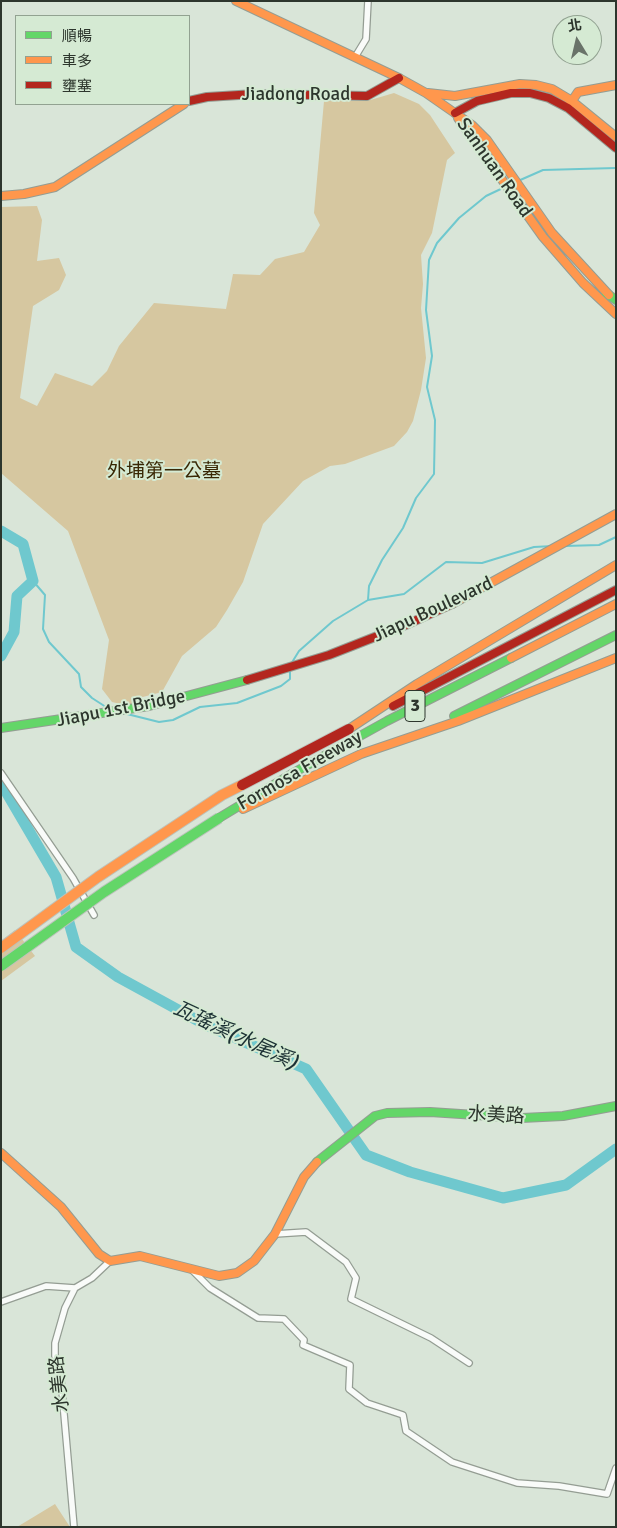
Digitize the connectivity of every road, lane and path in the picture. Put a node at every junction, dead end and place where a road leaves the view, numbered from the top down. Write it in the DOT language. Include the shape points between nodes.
graph roads {
  1 [pos="236,1"];
  2 [pos="368,1"];
  3 [pos="355,57"];
  4 [pos="399,78"];
  5 [pos="616,84"];
  6 [pos="426,93"];
  7 [pos="474,94"];
  8 [pos="190,101"];
  9 [pos="182,105"];
  10 [pos="570,105"];
  11 [pos="455,113"];
  12 [pos="469,128"];
  13 [pos="616,136"];
  14 [pos="616,148"];
  15 [pos="1,196"];
  16 [pos="616,301"];
  17 [pos="616,314"];
  18 [pos="616,514"];
  19 [pos="616,566"];
  20 [pos="616,590"];
  21 [pos="616,604"];
  22 [pos="616,635"];
  23 [pos="616,658"];
  24 [pos="239,683"];
  25 [pos="1,728"];
  26 [pos="348,729"];
  27 [pos="415,737"];
  28 [pos="1,773"];
  29 [pos="219,818"];
  30 [pos="94,915"];
  31 [pos="1,948"];
  32 [pos="1,966"];
  33 [pos="616,1106"];
  34 [pos="1,1153"];
  35 [pos="275,1234"];
  36 [pos="110,1261"];
  37 [pos="192,1270"];
  38 [pos="75,1288"];
  39 [pos="1,1302"];
  40 [pos="468,1363"];
  41 [pos="616,1468"];
  42 [pos="74,1527"];
  1 -- 3 [label="main road"];
  2 -- 3 [label="street" via="366,39"];
  3 -- 4 [label="main road"];
  4 -- 6 [label="main road"];
  4 -- 8 [label="main road, Jiadong Road" via="367,96 254,94"];
  5 -- 10 [label="main road" via="578,92"];
  6 -- 7 [label="main road"];
  6 -- 11 [label="main road"];
  7 -- 10 [label="main road" via="520,84 536,85 552,89"];
  7 -- 11 [label="main road"];
  9 -- 15 [label="main road" via="54,187"];
  10 -- 11 [label="main road" via="530,93 511,93 477,101"];
  10 -- 13 [label="main road"];
  10 -- 14 [label="main road"];
  11 -- 12 [label="main road, Sanhuan Road"];
  12 -- 16 [label="main road, Sanhuan Road" via="486,140 552,233"];
  12 -- 17 [label="main road, Sanhuan Road" via="543,237 583,283"];
  18 -- 24 [label="main road, Jiapu Boulevard" via="475,593 408,624 302,664"];
  19 -- 26 [label="main road" via="417,684"];
  20 -- 26 [label="main road, Formosa Freeway / 3"];
  21 -- 29 [label="main road, Formosa Freeway / 3" via="387,721"];
  22 -- 27 [label="main road"];
  23 -- 27 [label="main road"];
  24 -- 25 [label="main road, Jiapu 1st Bridge" via="149,706"];
  26 -- 31 [label="main road, Formosa Freeway / 3, bridge" via="222,795 98,877"];
  27 -- 29 [label="main road" via="361,754"];
  28 -- 30 [label="street" via="73,878"];
  29 -- 32 [label="main road, Formosa Freeway / 3, bridge" via="104,892"];
  33 -- 35 [label="main road, 水美路" via="563,1116 522,1118 430,1112 375,1116 320,1158 304,1177"];
  34 -- 36 [label="main road" via="61,1207 99,1254"];
  35 -- 37 [label="main road" via="254,1261 237,1273 219,1276"];
  35 -- 40 [label="street" via="306,1232 346,1262 356,1278 351,1299 431,1338"];
  36 -- 37 [label="main road" via="140,1256"];
  36 -- 38 [label="street"];
  37 -- 41 [label="street" via="210,1288 258,1318 284,1319 304,1340 303,1345 350,1364 349,1389 367,1403 403,1415 406,1431 452,1462 518,1482 606,1494"];
  38 -- 39 [label="street" via="46,1286"];
  38 -- 42 [label="street, 水美路" via="65,1308 55,1343"];
}
